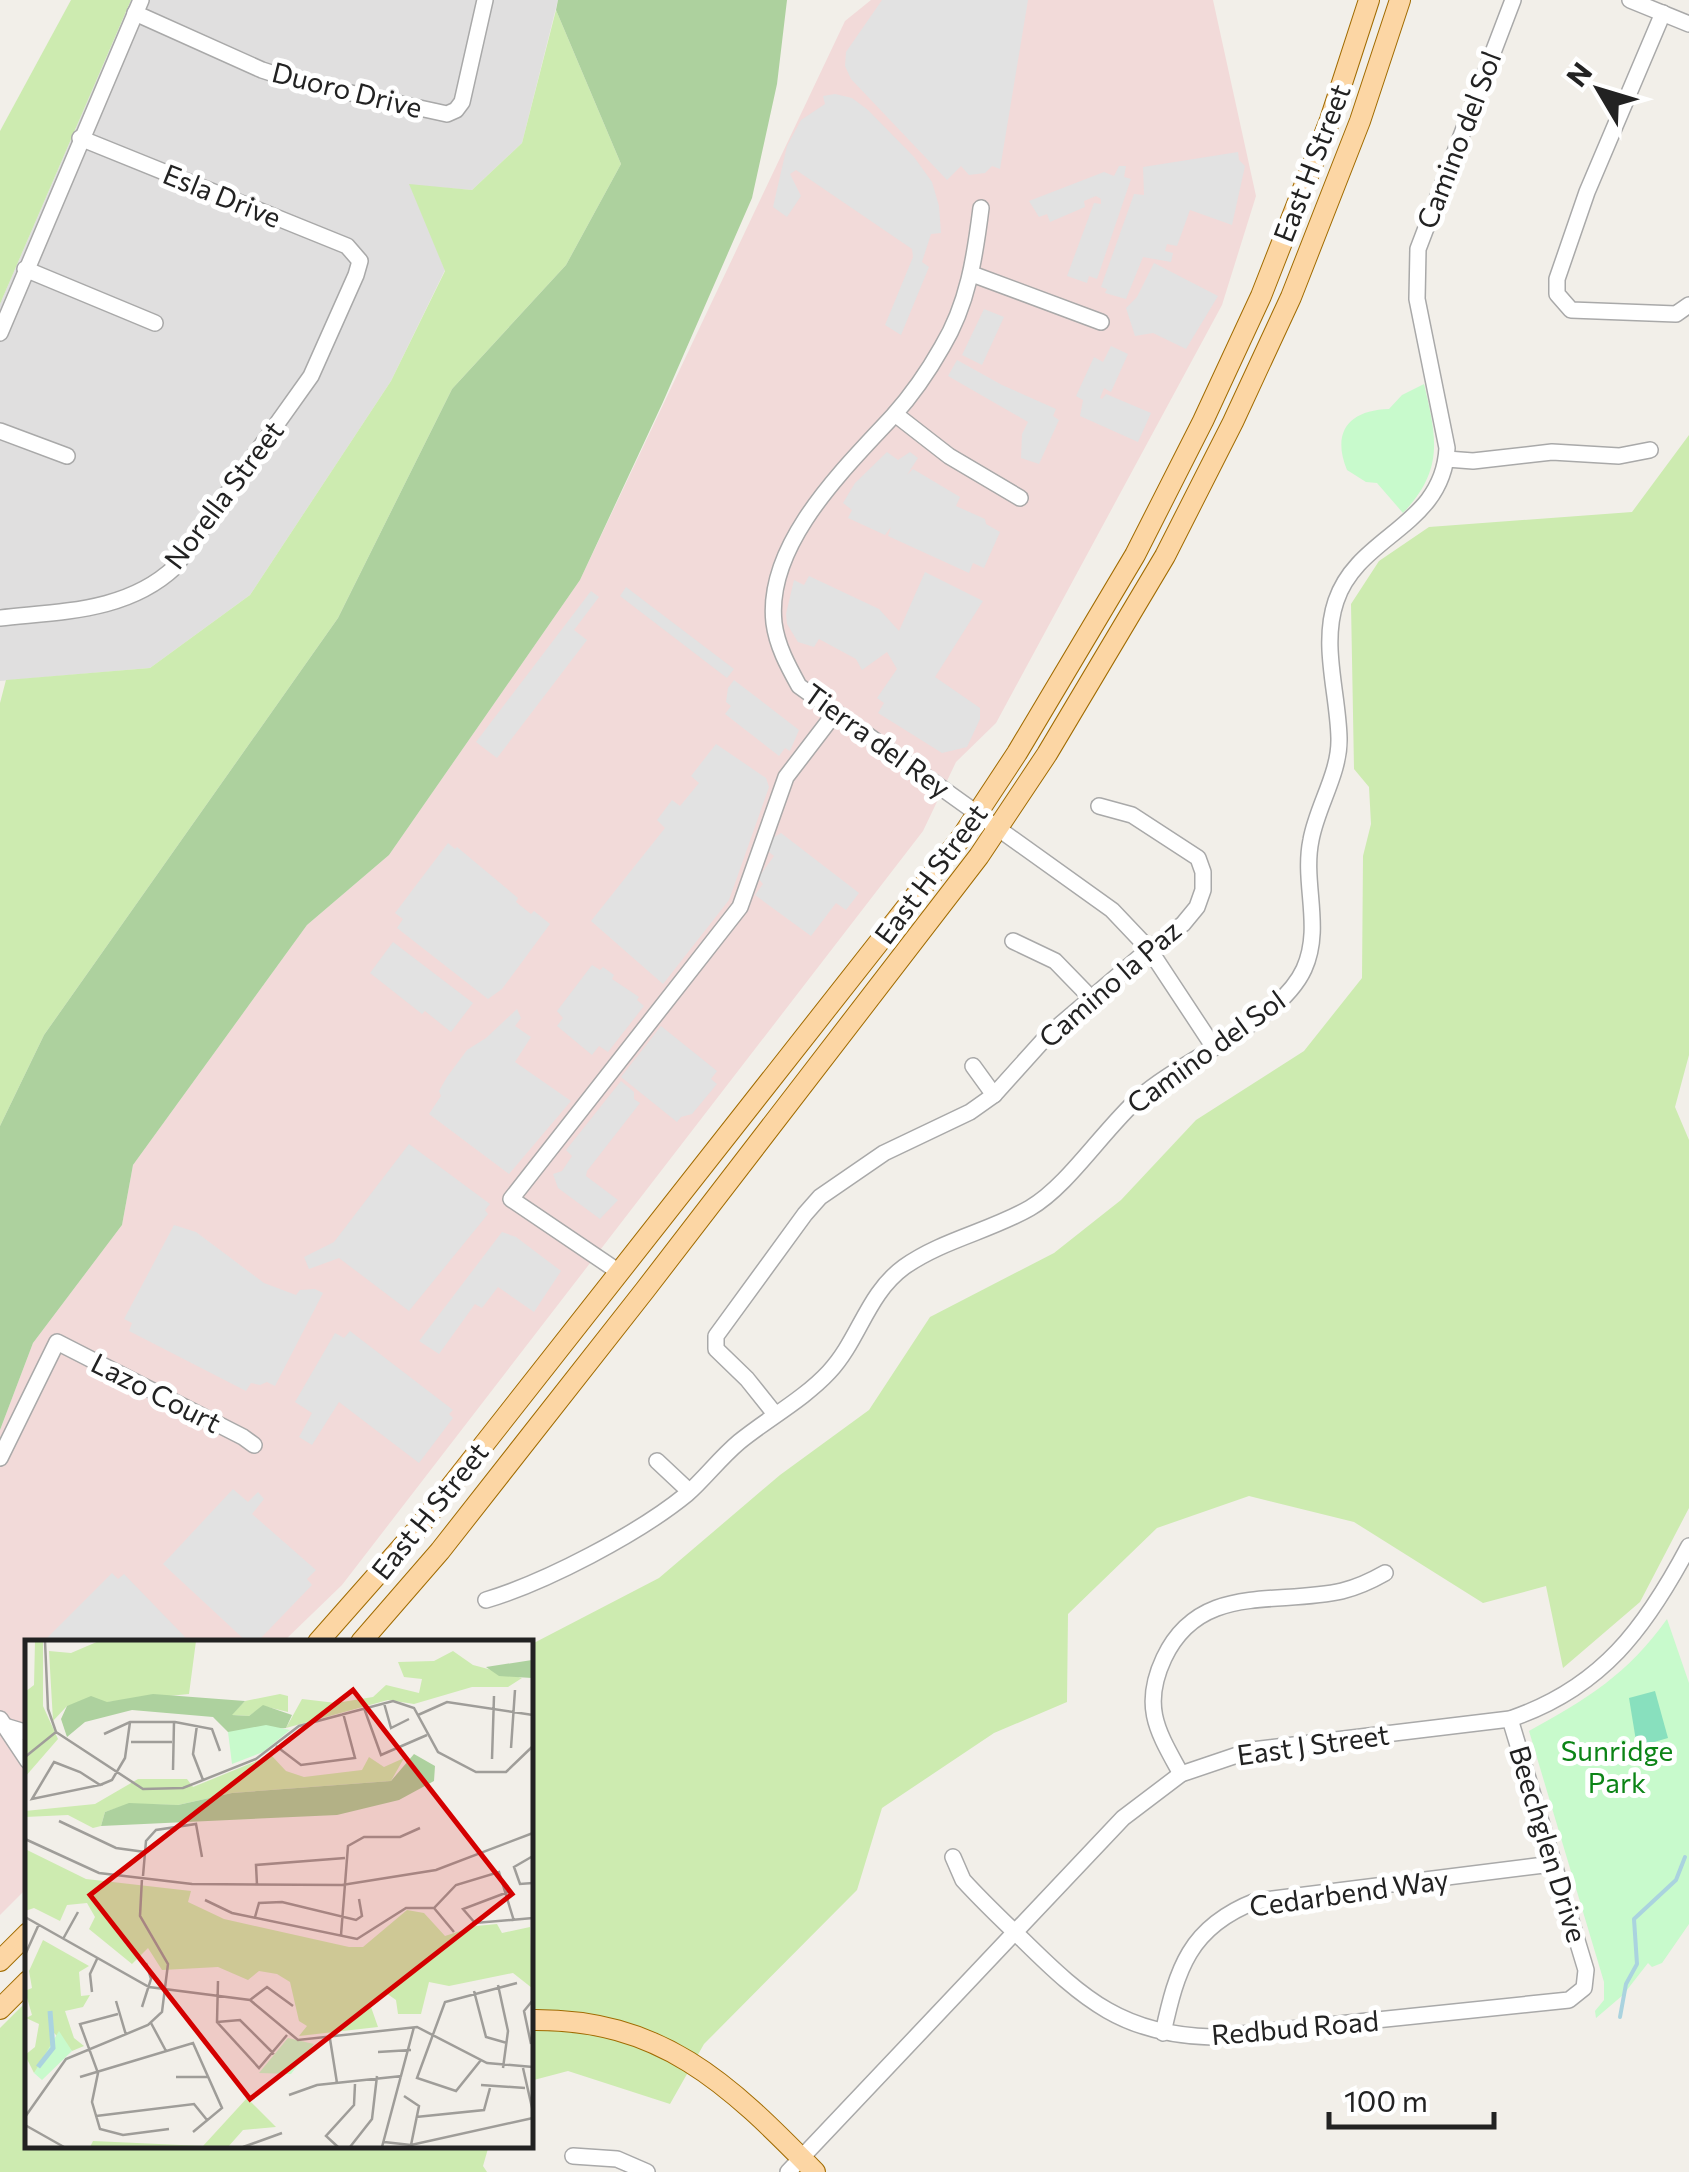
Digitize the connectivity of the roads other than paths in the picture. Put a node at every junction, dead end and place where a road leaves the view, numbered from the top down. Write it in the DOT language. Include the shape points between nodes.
graph roads {
  1 [pos="484,0"];
  2 [pos="1369,0"];
  3 [pos="1400,0"];
  4 [pos="1513,0"];
  5 [pos="1630,0"];
  6 [pos="138,6"];
  7 [pos="1664,13"];
  8 [pos="1689,24"];
  9 [pos="80,138"];
  10 [pos="981,208"];
  11 [pos="360,261"];
  12 [pos="25,269"];
  13 [pos="972,274"];
  14 [pos="1689,305"];
  15 [pos="1101,322"];
  16 [pos="155,323"];
  17 [pos="0,334"];
  18 [pos="895,414"];
  19 [pos="0,430"];
  20 [pos="1650,450"];
  21 [pos="68,456"];
  22 [pos="1447,459"];
  23 [pos="1020,498"];
  24 [pos="0,618"];
  25 [pos="835,713"];
  26 [pos="1099,806"];
  27 [pos="978,815"];
  28 [pos="998,828"];
  29 [pos="1013,941"];
  30 [pos="1148,949"];
  31 [pos="1091,998"];
  32 [pos="1213,1046"];
  33 [pos="973,1066"];
  34 [pos="994,1095"];
  35 [pos="619,1272"];
  36 [pos="604,1341"];
  37 [pos="775,1414"];
  38 [pos="254,1446"];
  39 [pos="0,1458"];
  40 [pos="658,1461"];
  41 [pos="689,1492"];
  42 [pos="1689,1546"];
  43 [pos="1386,1574"];
  44 [pos="486,1600"];
  45 [pos="320,1640"];
  46 [pos="363,1640"];
  47 [pos="1510,1718"];
  48 [pos="4,1723"];
  49 [pos="25,1758"];
  50 [pos="1182,1774"];
  51 [pos="953,1857"];
  52 [pos="1552,1864"];
  53 [pos="1015,1932"];
  54 [pos="25,1937"];
  55 [pos="0,1960"];
  56 [pos="1586,1970"];
  57 [pos="25,1985"];
  58 [pos="0,2009"];
  59 [pos="532,2020"];
  60 [pos="1163,2033"];
  61 [pos="573,2156"];
  62 [pos="802,2168"];
  63 [pos="647,2172"];
  1 -- 6 [label="street, Duoro Drive" via="462,102 448,114 262,70"];
  2 -- 27 [label="main road, East H Street" via="1330,120 1203,422 1098,621"];
  3 -- 28 [label="main road, East H Street" via="1326,210 1234,422 1128,622"];
  4 -- 22 [label="street, Camino del Sol" via="1418,249 1418,299"];
  5 -- 7 [label="street"];
  6 -- 9 [label="street"];
  7 -- 8 [label="street"];
  7 -- 14 [label="street" via="1587,192 1557,294 1571,310 1676,314"];
  9 -- 11 [label="street, Esla Drive" via="347,246"];
  9 -- 12 [label="street"];
  10 -- 13 [label="street, Tierra del Rey"];
  11 -- 24 [label="street, Norella Street" via="311,376 175,567 108,605"];
  12 -- 16 [label="street"];
  12 -- 17 [label="street"];
  13 -- 15 [label="street"];
  13 -- 18 [label="street, Tierra del Rey" via="944,345"];
  18 -- 23 [label="street"];
  18 -- 25 [label="street, Tierra del Rey" via="814,506 773,603 781,651 799,686"];
  19 -- 21 [label="street"];
  20 -- 22 [label="street"];
  22 -- 32 [label="street, Camino del Sol" via="1425,507 1367,555 1336,602 1329,634 1340,742 1310,844 1313,934 1305,966 1277,1004"];
  25 -- 27 [label="street, Tierra del Rey"];
  25 -- 35 [label="street" via="786,777 740,907 511,1199"];
  26 -- 30 [label="street, Camino la Paz" via="1132,815 1201,864 1197,907"];
  27 -- 28 [label="street, Tierra del Rey"];
  27 -- 35 [label="main road, East H Street"];
  28 -- 30 [label="street, Tierra del Rey" via="1112,910"];
  28 -- 36 [label="main road, East H Street"];
  29 -- 31 [label="street" via="1056,961"];
  30 -- 31 [label="street, Camino la Paz"];
  30 -- 32 [label="street, Tierra del Rey"];
  31 -- 34 [label="street, Camino la Paz"];
  32 -- 37 [label="street, Camino del Sol" via="1140,1096 1039,1202 905,1266 872,1302 827,1375"];
  33 -- 34 [label="street"];
  34 -- 37 [label="street, Camino la Paz" via="884,1154 820,1198 716,1336 716,1349"];
  35 -- 36 [label="main road" via="627,1288 601,1330"];
  35 -- 45 [label="main road, East H Street" via="415,1532"];
  36 -- 46 [label="main road, East H Street"];
  37 -- 41 [label="street, Camino del Sol"];
  38 -- 39 [label="street, Lazo Court" via="57,1342"];
  40 -- 41 [label="street"];
  41 -- 44 [label="street, Camino del Sol" via="653,1520 515,1592"];
  42 -- 47 [label="street, East J Street" via="1658,1604 1617,1654 1562,1696"];
  43 -- 50 [label="street" via="1339,1592 1226,1604 1183,1630 1162,1660 1154,1698 1158,1736"];
  47 -- 50 [label="street, East J Street" via="1252,1750"];
  47 -- 52 [label="street, Beechglen Drive"];
  48 -- 49 [label="street"];
  50 -- 53 [label="street, East J Street" via="1123,1818"];
  51 -- 53 [label="street, Redbud Road" via="963,1880"];
  52 -- 56 [label="street, Beechglen Drive"];
  52 -- 60 [label="street, Cedarbend Way" via="1243,1906 1208,1928 1185,1958"];
  53 -- 60 [label="street, Redbud Road" via="1093,2004"];
  53 -- 62 [label="street, East J Street"];
  54 -- 55 [label="main road"];
  56 -- 60 [label="street, Redbud Road" via="1584,1988 1569,2000 1212,2037"];
  57 -- 58 [label="main road"];
  59 -- 62 [label="main road" via="618,2028 667,2047 703,2070"];
  61 -- 63 [label="street" via="616,2159"];
}
